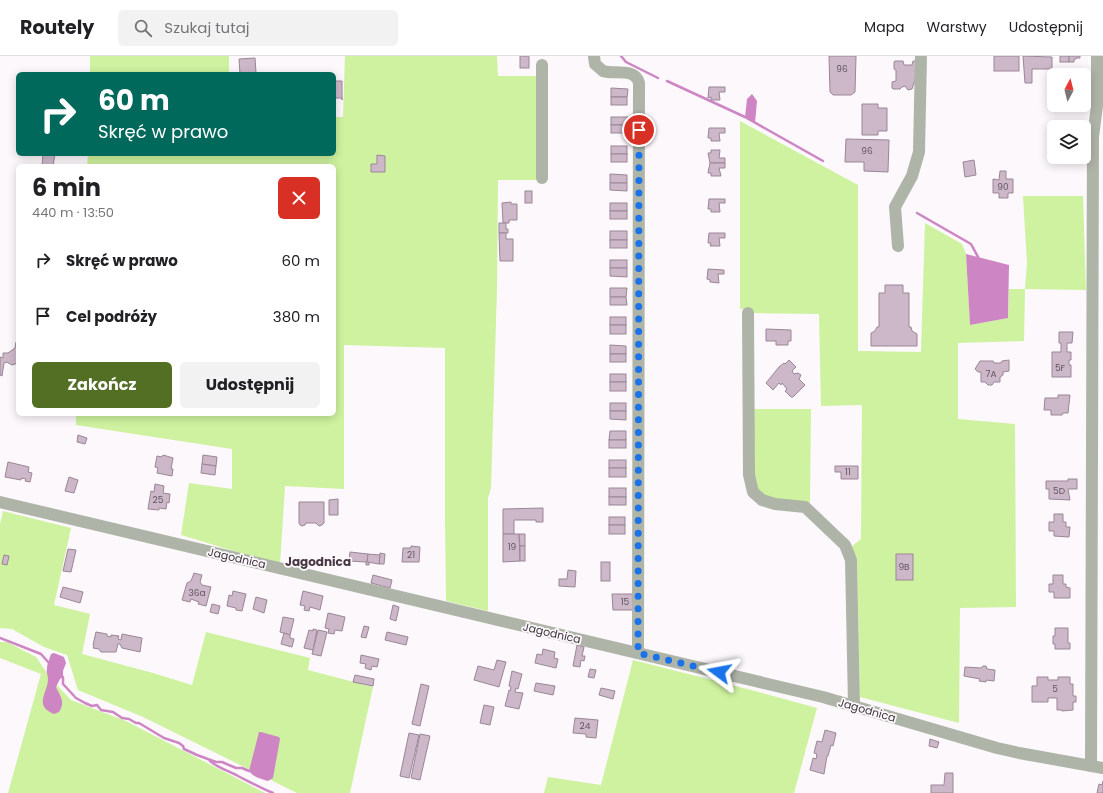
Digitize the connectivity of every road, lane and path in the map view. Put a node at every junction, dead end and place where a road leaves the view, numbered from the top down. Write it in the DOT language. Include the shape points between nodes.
graph roads {
  1 [pos="594,56"];
  2 [pos="921,56"];
  3 [pos="1097,56"];
  4 [pos="542,65"];
  5 [pos="542,178"];
  6 [pos="898,246"];
  7 [pos="1098,285"];
  8 [pos="748,313"];
  9 [pos="1097,439"];
  10 [pos="0,502"];
  11 [pos="1097,589"];
  12 [pos="638,653"];
  13 [pos="854,705"];
  14 [pos="1091,766"];
  15 [pos="1103,768"];
  1 -- 12 [label="street" via="595,64 603,71 627,72 639,83"];
  2 -- 6 [label="street" via="920,152 912,176 895,207"];
  3 -- 7 [label="street" via="1097,106 1093,136"];
  4 -- 5 [label="street"];
  7 -- 9 [label="street"];
  8 -- 13 [label="street" via="750,483 753,492 762,500 805,507 845,545 851,560"];
  9 -- 11 [label="street"];
  10 -- 12 [label="street, Jagodnica"];
  11 -- 14 [label="street"];
  12 -- 13 [label="street, Jagodnica"];
  13 -- 14 [label="street, Jagodnica" via="1019,754"];
  14 -- 15 [label="street, Jagodnica"];
}
